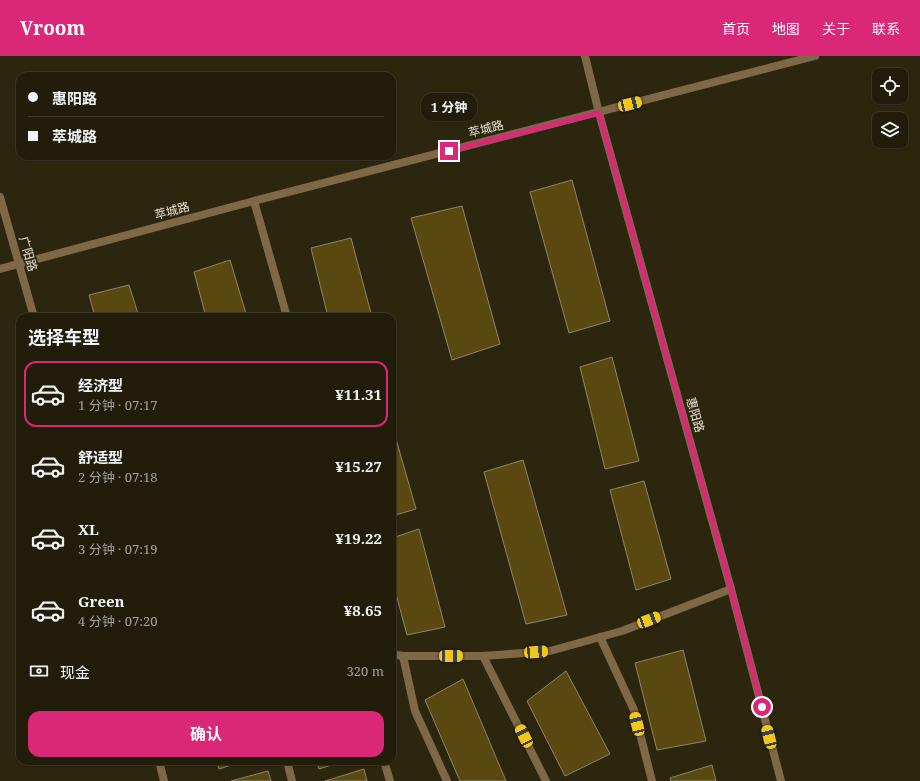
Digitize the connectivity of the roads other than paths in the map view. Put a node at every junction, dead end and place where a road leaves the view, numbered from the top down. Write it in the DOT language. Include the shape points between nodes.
graph roads {
  1 [pos="585,56"];
  2 [pos="815,56"];
  3 [pos="599,113"];
  4 [pos="0,197"];
  5 [pos="254,201"];
  6 [pos="19,264"];
  7 [pos="0,269"];
  8 [pos="33,313"];
  9 [pos="286,313"];
  10 [pos="731,589"];
  11 [pos="600,637"];
  12 [pos="396,655"];
  13 [pos="403,656"];
  14 [pos="483,656"];
  15 [pos="160,765"];
  16 [pos="287,765"];
  17 [pos="385,765"];
  18 [pos="164,781"];
  19 [pos="292,781"];
  20 [pos="390,781"];
  21 [pos="446,781"];
  22 [pos="546,781"];
  23 [pos="652,781"];
  24 [pos="781,781"];
  1 -- 3 [label="street, 惠阳路"];
  2 -- 3 [label="street, 萃城路"];
  3 -- 5 [label="street, 萃城路"];
  3 -- 10 [label="street, 惠阳路"];
  4 -- 6 [label="street, 广阳路"];
  5 -- 6 [label="street, 萃城路"];
  5 -- 9 [label="street"];
  6 -- 7 [label="street, 萃城路"];
  6 -- 8 [label="street, 广阳路"];
  10 -- 11 [label="street"];
  10 -- 24 [label="street, 惠阳路"];
  11 -- 14 [label="street" via="550,651"];
  11 -- 23 [label="street" via="634,710"];
  12 -- 13 [label="street"];
  13 -- 14 [label="street"];
  13 -- 21 [label="street" via="415,711"];
  14 -- 22 [label="street"];
  15 -- 18 [label="street"];
  16 -- 19 [label="street"];
  17 -- 20 [label="street"];
}
